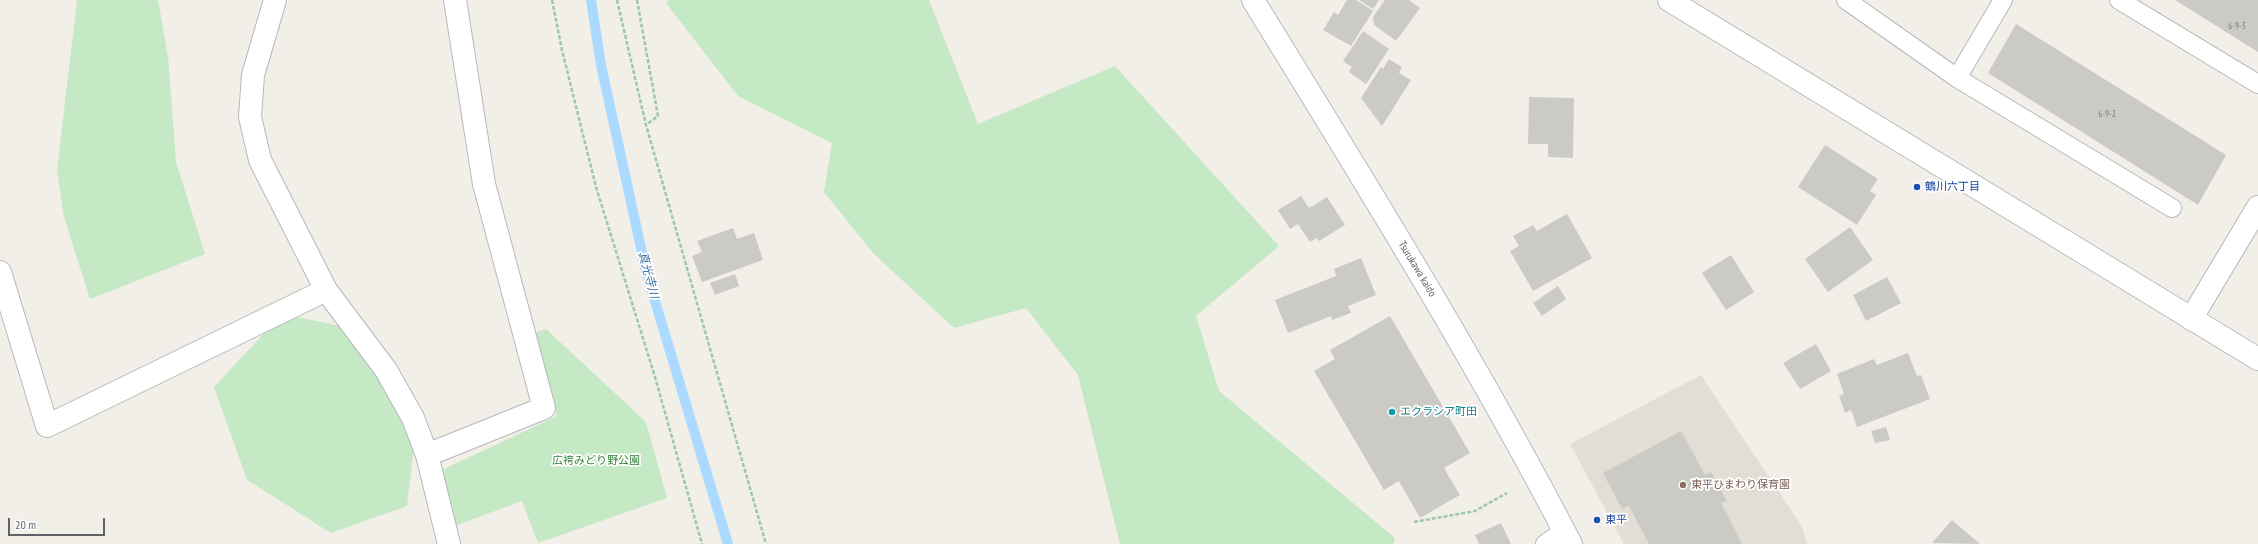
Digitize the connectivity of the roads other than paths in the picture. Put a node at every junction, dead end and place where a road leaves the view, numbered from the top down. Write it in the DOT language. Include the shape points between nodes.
graph roads {
  1 [pos="275,0"];
  2 [pos="455,0"];
  3 [pos="1253,0"];
  4 [pos="1669,0"];
  5 [pos="1846,0"];
  6 [pos="2003,0"];
  7 [pos="2119,0"];
  8 [pos="1957,78"];
  9 [pos="2258,84"];
  10 [pos="2258,207"];
  11 [pos="2172,208"];
  12 [pos="0,272"];
  13 [pos="326,290"];
  14 [pos="2191,319"];
  15 [pos="2258,359"];
  16 [pos="427,455"];
  17 [pos="1567,538"];
  18 [pos="449,544"];
  19 [pos="1546,544"];
  1 -- 13 [label="street" via="252,74 250,117 260,160"];
  2 -- 16 [label="street" via="484,184 544,408"];
  3 -- 17 [label="street, Tsurukawa kaido" via="1419,271 1507,423"];
  4 -- 14 [label="street"];
  5 -- 8 [label="lane"];
  6 -- 8 [label="lane"];
  7 -- 9 [label="lane"];
  8 -- 11 [label="lane"];
  10 -- 14 [label="street"];
  12 -- 13 [label="street" via="47,426"];
  13 -- 16 [label="street" via="386,370 413,418"];
  14 -- 15 [label="street"];
  16 -- 18 [label="street"];
  17 -- 19 [label="lane"];
}
